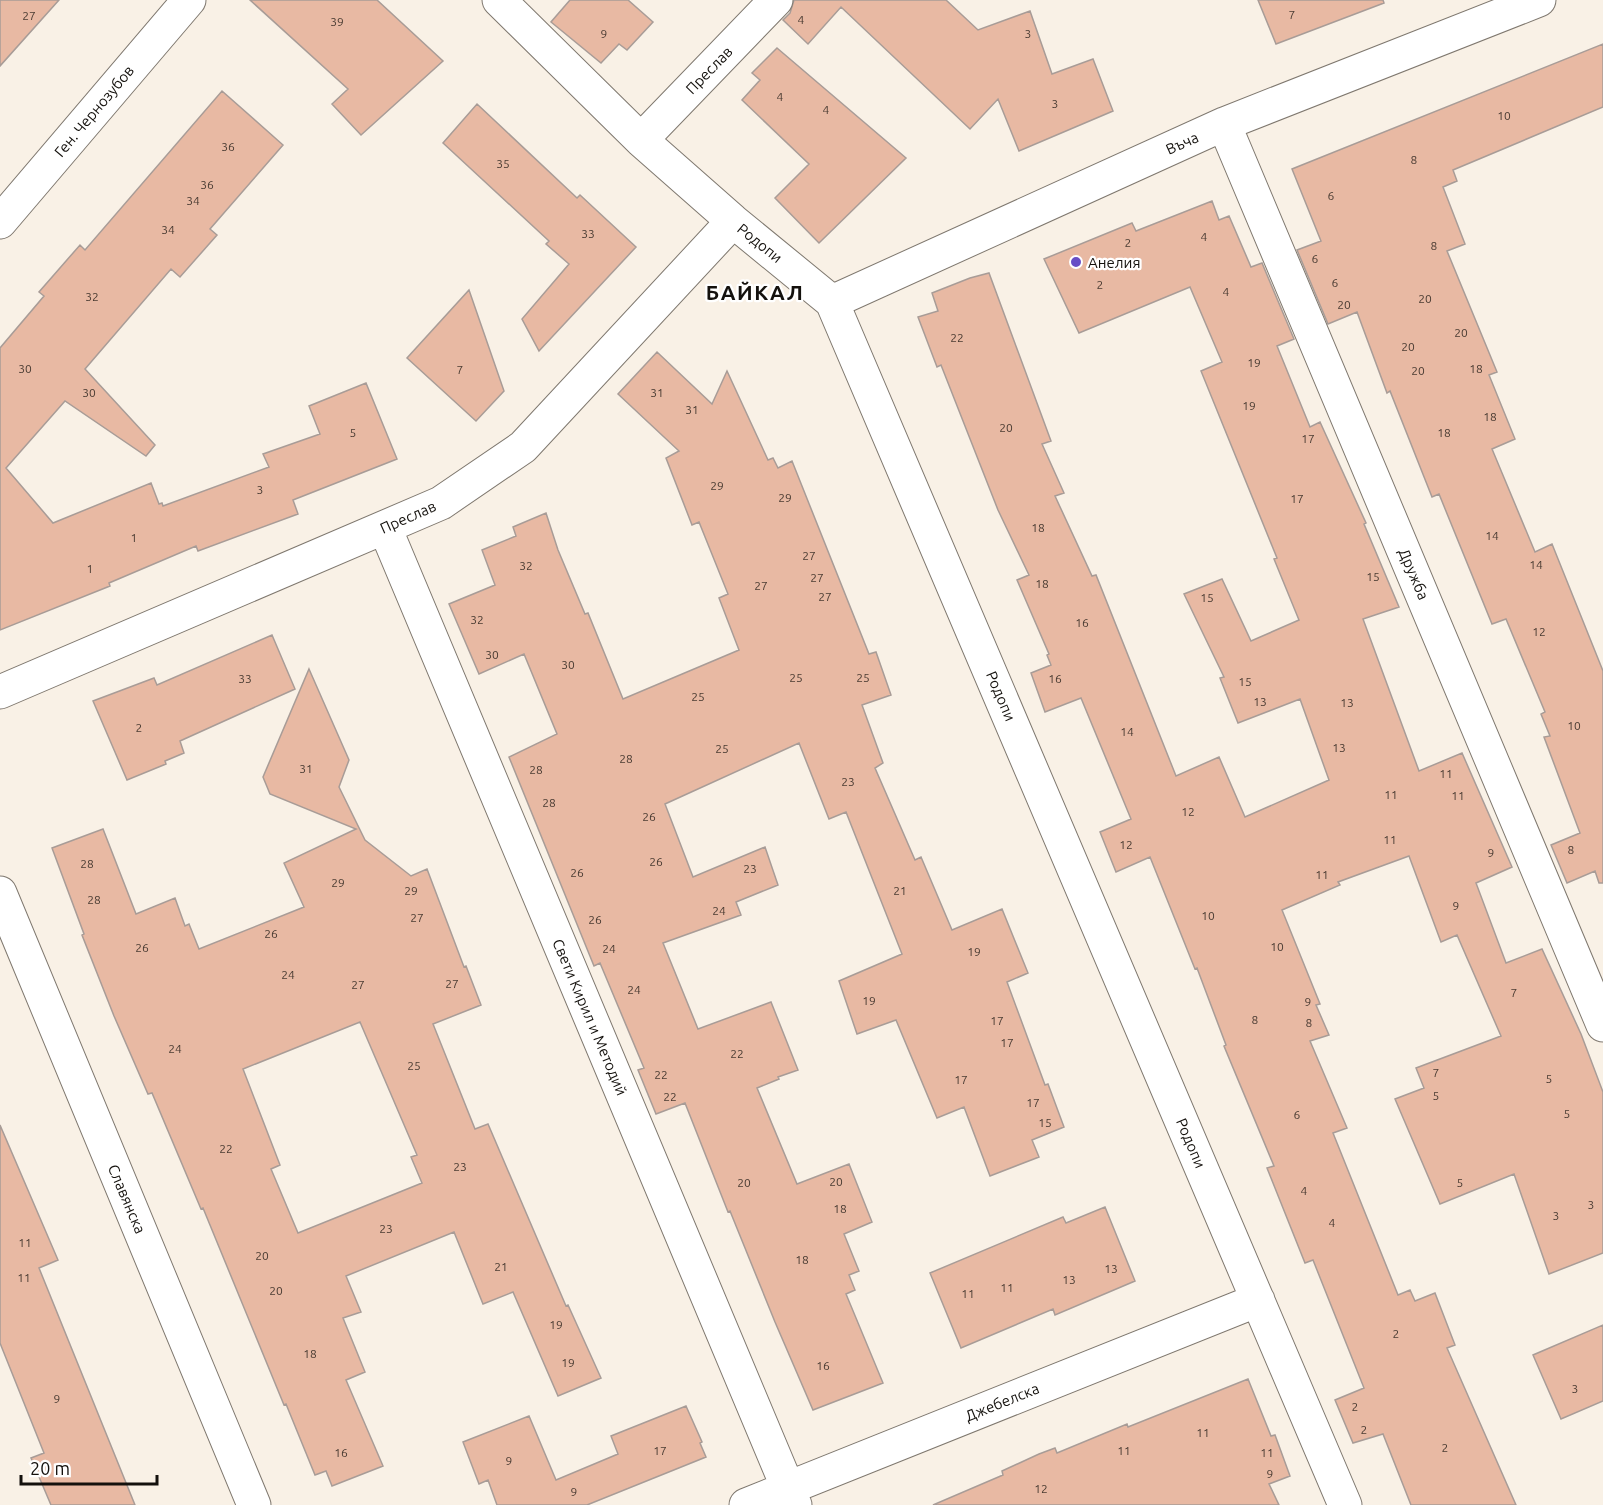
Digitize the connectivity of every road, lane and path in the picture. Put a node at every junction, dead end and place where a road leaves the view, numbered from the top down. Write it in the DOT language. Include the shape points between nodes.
graph roads {
  1 [pos="189,0"];
  2 [pos="499,0"];
  3 [pos="776,0"];
  4 [pos="1539,0"];
  5 [pos="1224,124"];
  6 [pos="641,140"];
  7 [pos="733,220"];
  8 [pos="0,222"];
  9 [pos="832,302"];
  10 [pos="385,528"];
  11 [pos="0,692"];
  12 [pos="0,893"];
  13 [pos="1603,1025"];
  14 [pos="1258,1300"];
  15 [pos="792,1496"];
  16 [pos="254,1505"];
  17 [pos="746,1505"];
  18 [pos="1345,1505"];
  1 -- 8 [label="street, Ген. Чернозубов"];
  2 -- 6 [label="street, Родопи"];
  3 -- 6 [label="street, Преслав"];
  4 -- 5 [label="street, Въча"];
  5 -- 9 [label="street, Въча"];
  5 -- 13 [label="street, Дружба"];
  6 -- 7 [label="street, Родопи"];
  7 -- 9 [label="street, Родопи"];
  7 -- 10 [label="street, Преслав" via="524,447 441,502"];
  9 -- 14 [label="street, Родопи"];
  10 -- 11 [label="street, Преслав"];
  10 -- 15 [label="street, Свети Кирил и Методий"];
  12 -- 16 [label="street, Славянска"];
  14 -- 15 [label="street, Джебелска"];
  14 -- 18 [label="street, Родопи"];
  15 -- 17 [label="street, Джебелска"];
}
